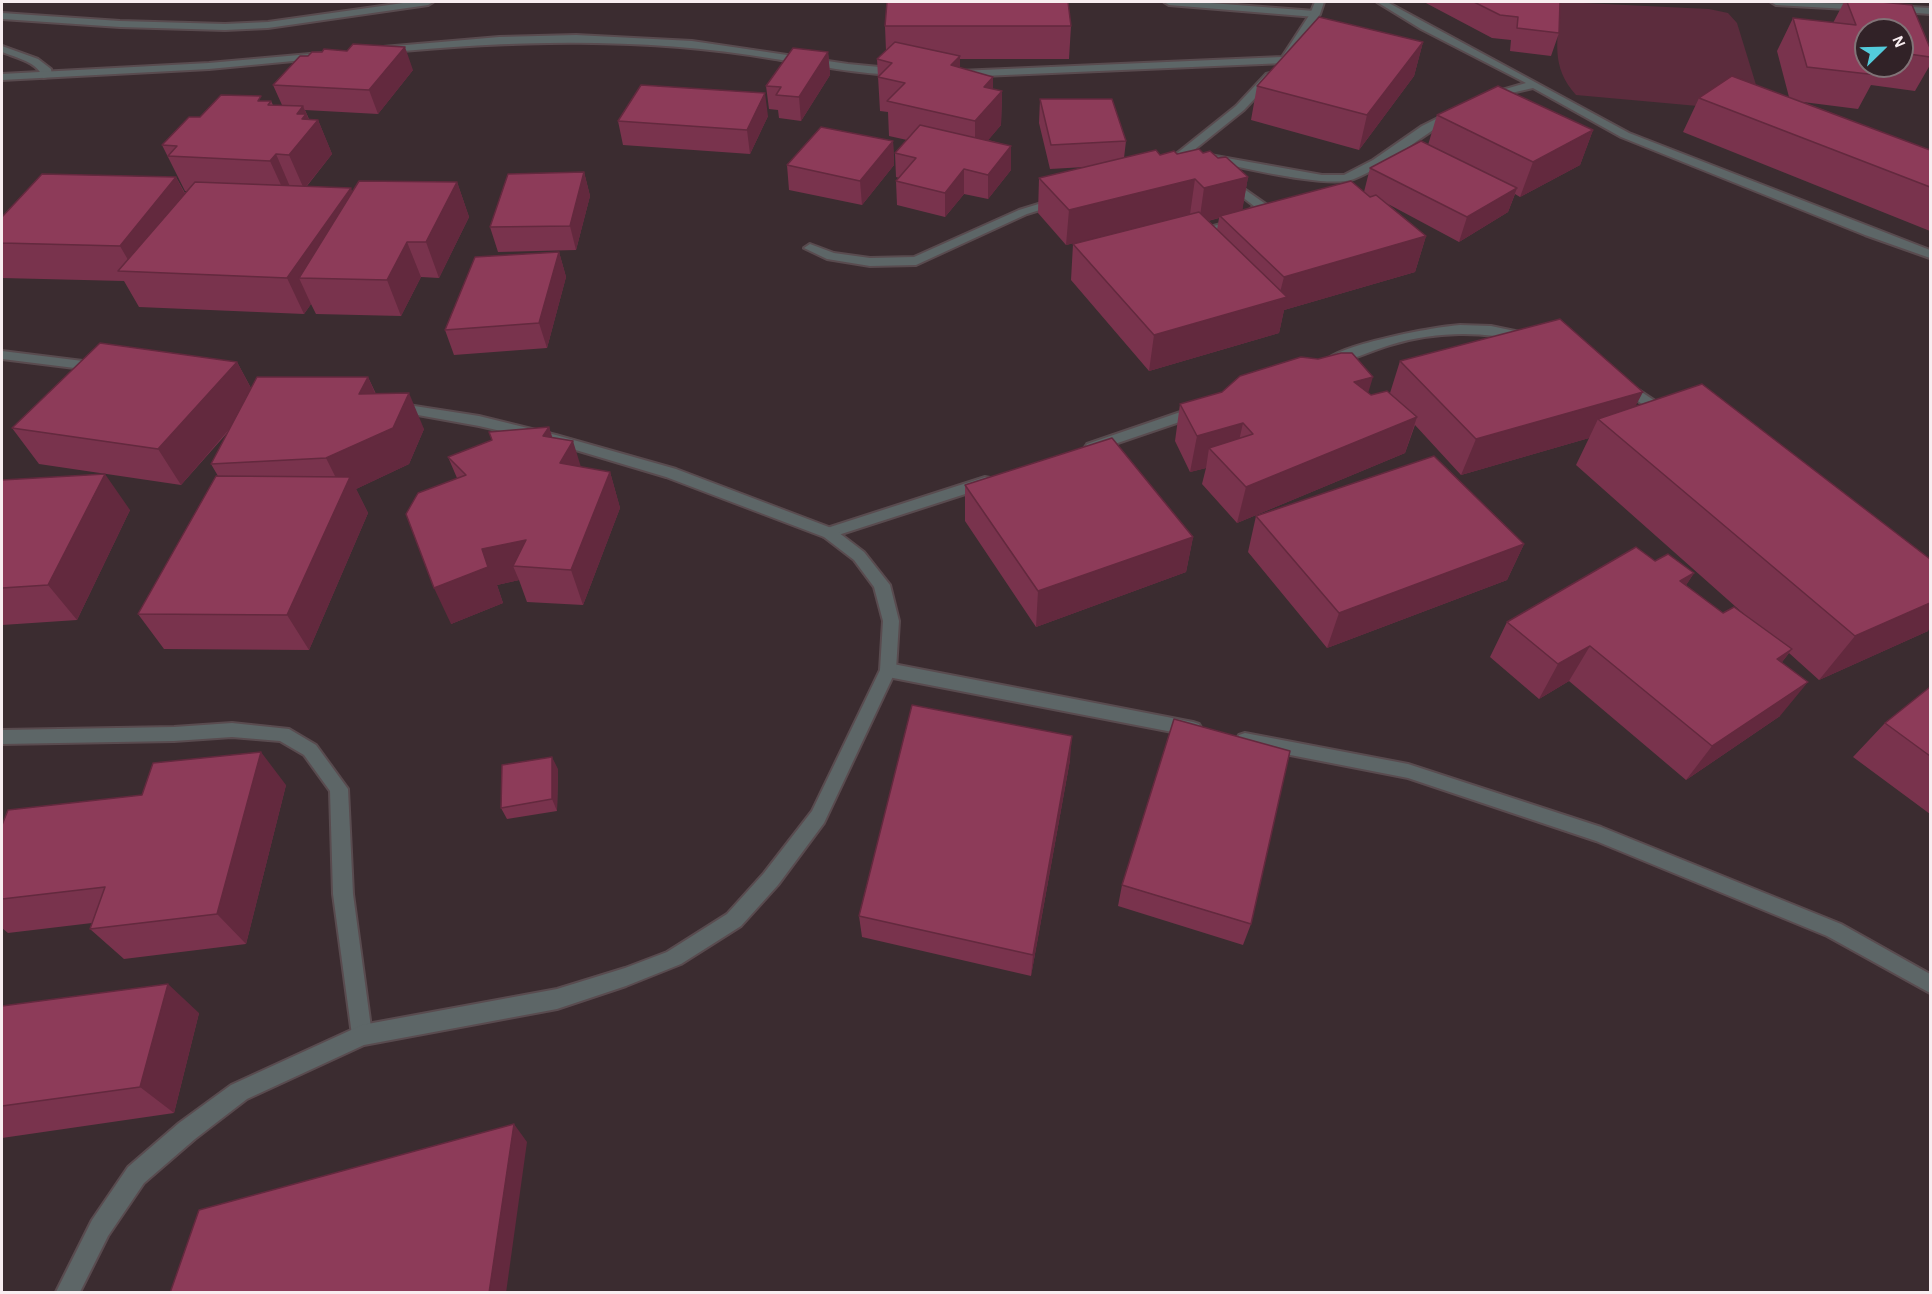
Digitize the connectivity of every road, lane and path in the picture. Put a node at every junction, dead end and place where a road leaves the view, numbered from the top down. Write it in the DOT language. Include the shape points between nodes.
graph roads {
  1 [pos="428,2"];
  2 [pos="1169,2"];
  3 [pos="1319,2"];
  4 [pos="1381,2"];
  5 [pos="1776,2"];
  6 [pos="1871,7"];
  7 [pos="1883,8"];
  8 [pos="1930,11"];
  9 [pos="1315,14"];
  10 [pos="2,16"];
  11 [pos="2,49"];
  12 [pos="373,51"];
  13 [pos="328,55"];
  14 [pos="1285,60"];
  15 [pos="914,73"];
  16 [pos="945,74"];
  17 [pos="46,76"];
  18 [pos="2,77"];
  19 [pos="1535,84"];
  20 [pos="1481,100"];
  21 [pos="1461,110"];
  22 [pos="1185,154"];
  23 [pos="1156,172"];
  24 [pos="1067,199"];
  25 [pos="1178,241"];
  26 [pos="810,248"];
  27 [pos="1930,254"];
  28 [pos="1543,343"];
  29 [pos="2,355"];
  30 [pos="1317,367"];
  31 [pos="121,370"];
  32 [pos="1610,376"];
  33 [pos="383,406"];
  34 [pos="1206,408"];
  35 [pos="1680,425"];
  36 [pos="1073,454"];
  37 [pos="996,479"];
  38 [pos="829,533"];
  39 [pos="888,670"];
  40 [pos="2,737"];
  41 [pos="1930,984"];
  42 [pos="362,1035"];
  43 [pos="68,1293"];
  1 -- 10 [label="street" via="268,25 120,24"];
  2 -- 9 [label="street"];
  3 -- 9 [label="street"];
  4 -- 19 [label="street"];
  5 -- 6 [label="street"];
  7 -- 8 [label="street"];
  9 -- 14 [label="street"];
  11 -- 17 [label="street" via="34,62 47,71"];
  12 -- 15 [label="street" via="488,39 628,39 734,49 859,70"];
  13 -- 17 [label="street"];
  14 -- 16 [label="street"];
  14 -- 22 [label="street" via="1240,108"];
  17 -- 18 [label="street"];
  19 -- 20 [label="street"];
  19 -- 27 [label="street" via="1625,135"];
  21 -- 22 [label="street" via="1369,166 1340,179"];
  22 -- 23 [label="street"];
  22 -- 25 [label="street" via="1261,205 1245,220"];
  24 -- 26 [label="street" via="1023,212 916,261 870,262 831,256"];
  28 -- 30 [label="street" via="1502,332 1457,329 1411,336"];
  29 -- 31 [label="street"];
  32 -- 35 [label="street"];
  33 -- 38 [label="street" via="479,421 551,438 671,473"];
  34 -- 36 [label="street"];
  37 -- 38 [label="street"];
  38 -- 39 [label="street" via="859,556 882,585 891,621"];
  39 -- 41 [label="street" via="1408,771 1600,835 1834,930"];
  39 -- 42 [label="street" via="818,817 734,920 674,958 626,978 557,999"];
  40 -- 42 [label="street" via="232,730 283,734 310,750 339,789 343,894"];
  42 -- 43 [label="street" via="239,1092 178,1138 136,1175 100,1228"];
}
